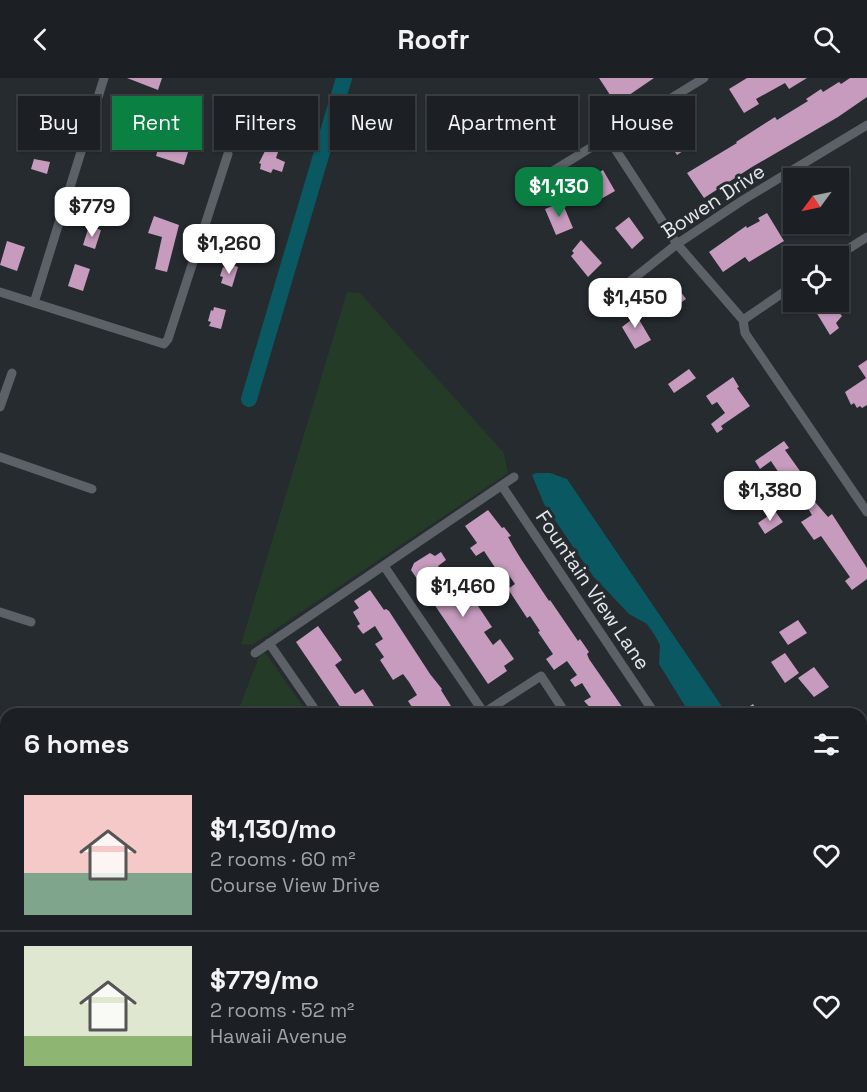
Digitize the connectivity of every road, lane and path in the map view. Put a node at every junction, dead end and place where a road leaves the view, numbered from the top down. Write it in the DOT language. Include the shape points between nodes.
graph roads {
  1 [pos="104,78"];
  2 [pos="704,78"];
  3 [pos="675,96"];
  4 [pos="867,125"];
  5 [pos="590,149"];
  6 [pos="616,150"];
  7 [pos="228,154"];
  8 [pos="543,177"];
  9 [pos="867,237"];
  10 [pos="677,244"];
  11 [pos="849,248"];
  12 [pos="0,292"];
  13 [pos="783,293"];
  14 [pos="614,294"];
  15 [pos="34,303"];
  16 [pos="743,320"];
  17 [pos="12,373"];
  18 [pos="0,407"];
  19 [pos="0,457"];
  20 [pos="514,477"];
  21 [pos="502,486"];
  22 [pos="92,489"];
  23 [pos="867,512"];
  24 [pos="384,566"];
  25 [pos="0,612"];
  26 [pos="31,622"];
  27 [pos="269,643"];
  28 [pos="255,653"];
  29 [pos="314,708"];
  30 [pos="479,708"];
  31 [pos="492,708"];
  32 [pos="562,708"];
  33 [pos="651,708"];
  1 -- 15 [label="street"];
  2 -- 3 [label="street"];
  4 -- 10 [label="street, Bowen Drive"];
  5 -- 8 [label="street"];
  6 -- 10 [label="street"];
  7 -- 15 [label="street" via="164,344"];
  9 -- 11 [label="street"];
  10 -- 14 [label="street, Bowen Drive"];
  10 -- 16 [label="street"];
  12 -- 15 [label="street"];
  13 -- 16 [label="street"];
  16 -- 23 [label="street" via="745,333"];
  17 -- 18 [label="street"];
  19 -- 22 [label="street"];
  20 -- 21 [label="street"];
  21 -- 24 [label="street"];
  21 -- 33 [label="street, Fountain View Lane"];
  24 -- 27 [label="street"];
  24 -- 30 [label="street"];
  25 -- 26 [label="street"];
  27 -- 28 [label="street"];
  27 -- 29 [label="street"];
  31 -- 32 [label="street" via="540,676"];
}
